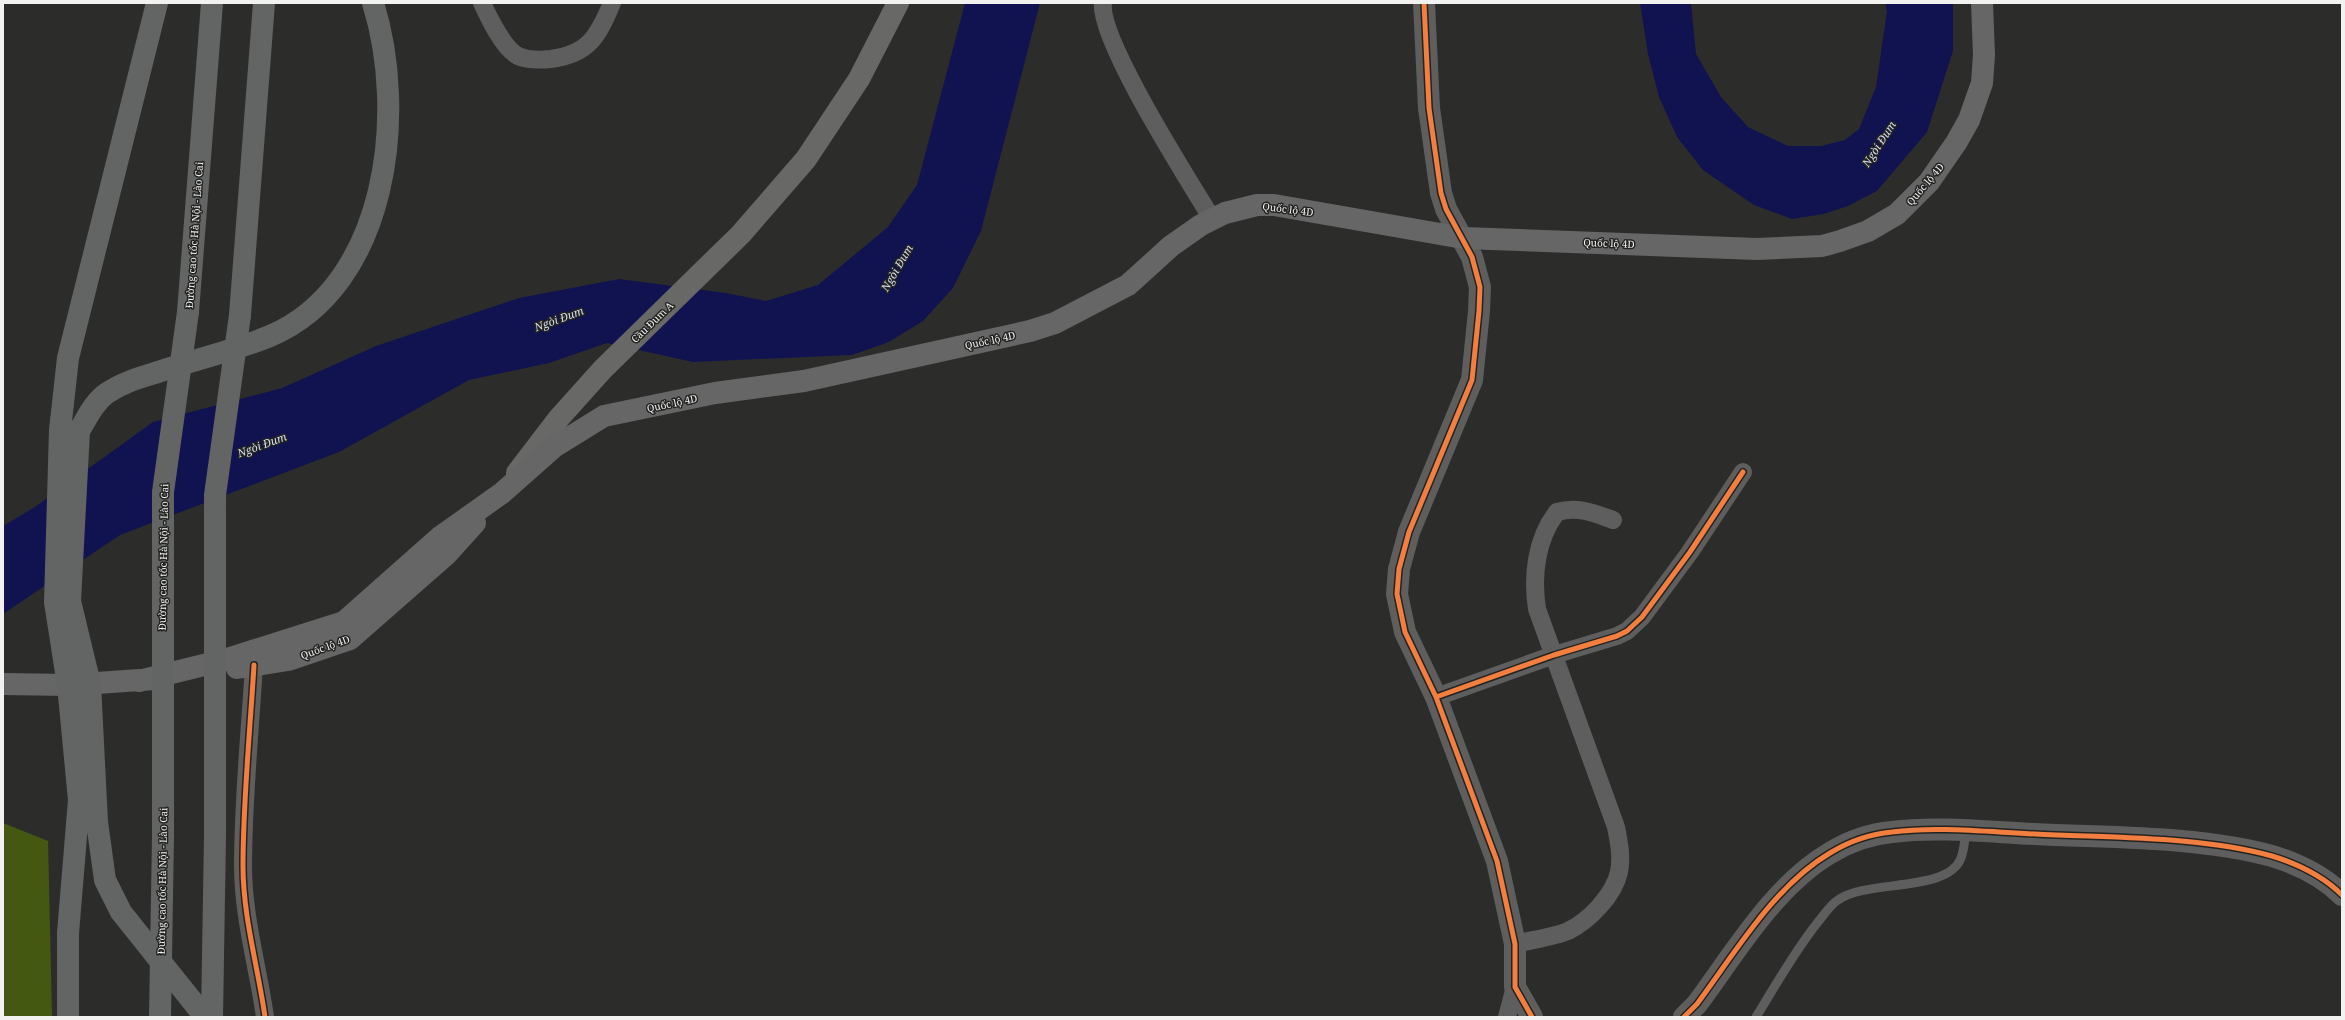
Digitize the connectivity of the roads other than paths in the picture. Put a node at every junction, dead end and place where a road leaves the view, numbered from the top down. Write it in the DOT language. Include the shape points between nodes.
graph roads {
  1 [pos="157,3"];
  2 [pos="212,3"];
  3 [pos="264,3"];
  4 [pos="373,3"];
  5 [pos="482,3"];
  6 [pos="612,3"];
  7 [pos="898,3"];
  8 [pos="1103,3"];
  9 [pos="1424,3"];
  10 [pos="1982,3"];
  11 [pos="1212,219"];
  12 [pos="1463,238"];
  13 [pos="574,402"];
  14 [pos="593,423"];
  15 [pos="69,430"];
  16 [pos="1743,472"];
  17 [pos="502,493"];
  18 [pos="1613,520"];
  19 [pos="63,602"];
  20 [pos="1554,655"];
  21 [pos="252,659"];
  22 [pos="3,684"];
  23 [pos="90,684"];
  24 [pos="68,685"];
  25 [pos="1436,697"];
  26 [pos="1966,831"];
  27 [pos="2342,895"];
  28 [pos="1515,944"];
  29 [pos="1515,987"];
  30 [pos="68,1017"];
  31 [pos="160,1017"];
  32 [pos="205,1017"];
  33 [pos="212,1017"];
  34 [pos="265,1017"];
  35 [pos="1507,1017"];
  36 [pos="1532,1017"];
  37 [pos="1684,1017"];
  38 [pos="1756,1017"];
  1 -- 15 [label="highway" via="68,358"];
  2 -- 31 [label="highway, Đường cao tốc Hà Nội - Lào Cai, bridge" via="188,312 163,492"];
  3 -- 33 [label="highway, bridge" via="240,315 215,495"];
  4 -- 15 [label="highway" via="386,74 389,137 379,199 358,248 342,276 322,301 294,324 270,336 130,381 106,393"];
  5 -- 6 [label="street" via="495,31 517,56 541,60 570,56 588,45 603,23"];
  7 -- 13 [label="main road, Cầu Đum A" via="859,79 806,159 702,275 603,369"];
  8 -- 11 [label="street" via="1108,30 1137,90"];
  9 -- 12 [label="street" via="1429,108 1440,193"];
  10 -- 12 [label="highway, Quốc lộ 4D" via="1982,83 1969,120 1942,165 1913,200 1884,223 1868,231 1822,246 1781,248"];
  11 -- 12 [label="highway, Quốc lộ 4D" via="1242,208 1274,205"];
  11 -- 14 [label="highway, Quốc lộ 4D" via="1188,233 1128,286 1049,325 804,381 715,393 604,416"];
  12 -- 25 [label="street" via="1472,257 1480,287 1472,380 1410,532 1401,557 1397,582 1401,618"];
  13 -- 14 [label="main road" via="582,416"];
  13 -- 17 [label="main road, Cầu Đum A"];
  14 -- 17 [label="highway, Quốc lộ 4D" via="554,447"];
  15 -- 19 [label="highway"];
  16 -- 20 [label="street" via="1690,552 1633,626 1617,636"];
  17 -- 21 [label="highway, Quốc lộ 4D" via="447,554 350,640 288,660"];
  18 -- 20 [label="street" via="1574,509 1558,512 1550,521 1536,565 1534,589 1537,609"];
  19 -- 23 [label="highway"];
  19 -- 24 [label="highway"];
  20 -- 25 [label="street"];
  20 -- 28 [label="street" via="1616,827 1620,862 1615,884 1586,920 1567,932"];
  21 -- 23 [label="highway, Quốc lộ 4D" via="139,681"];
  21 -- 34 [label="street" via="243,867 251,938"];
  22 -- 24 [label="highway, Quốc lộ 4D"];
  23 -- 24 [label="highway, Quốc lộ 4D"];
  23 -- 32 [label="highway" via="98,822 105,880 121,912"];
  24 -- 30 [label="highway" via="80,800 68,933"];
  25 -- 28 [label="street" via="1497,861"];
  26 -- 27 [label="street" via="2115,838 2226,847 2273,857 2300,866 2331,884"];
  26 -- 37 [label="street" via="1881,833 1852,842 1829,853 1791,883 1775,900 1697,1004"];
  26 -- 38 [label="lane" via="1961,859 1948,874 1936,879 1848,894 1832,905 1797,950"];
  28 -- 29 [label="street"];
  29 -- 35 [label="street"];
  29 -- 36 [label="street"];
}
